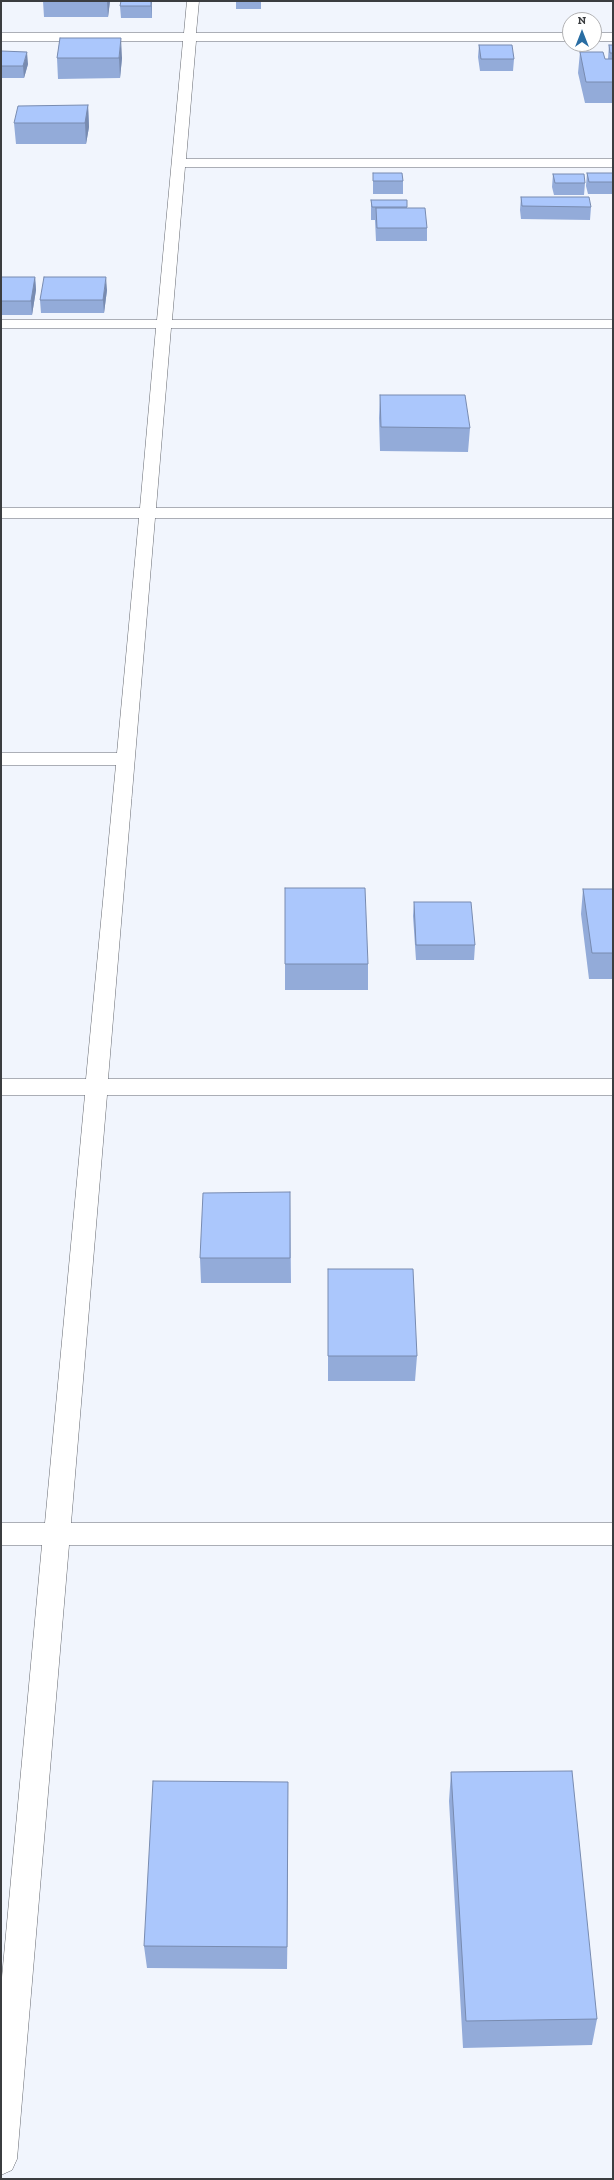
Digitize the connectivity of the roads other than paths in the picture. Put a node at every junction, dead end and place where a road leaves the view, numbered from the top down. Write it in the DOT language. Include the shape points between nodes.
graph roads {
  1 [pos="193,1"];
  2 [pos="1,37"];
  3 [pos="190,37"];
  4 [pos="562,37"];
  5 [pos="602,37"];
  6 [pos="613,37"];
  7 [pos="179,163"];
  8 [pos="613,163"];
  9 [pos="1,324"];
  10 [pos="164,324"];
  11 [pos="613,324"];
  12 [pos="1,513"];
  13 [pos="148,513"];
  14 [pos="613,513"];
  15 [pos="1,759"];
  16 [pos="126,759"];
  17 [pos="1,1087"];
  18 [pos="97,1087"];
  19 [pos="613,1087"];
  20 [pos="1,1534"];
  21 [pos="57,1534"];
  22 [pos="613,1534"];
  23 [pos="1,2159"];
  1 -- 3 [label="street"];
  2 -- 3 [label="street"];
  3 -- 4 [label="street"];
  3 -- 7 [label="street"];
  5 -- 6 [label="street"];
  7 -- 8 [label="street"];
  7 -- 10 [label="street"];
  9 -- 10 [label="street"];
  10 -- 11 [label="street"];
  10 -- 13 [label="street"];
  12 -- 13 [label="street"];
  13 -- 14 [label="street"];
  13 -- 16 [label="street"];
  15 -- 16 [label="street"];
  16 -- 18 [label="street"];
  17 -- 18 [label="street"];
  18 -- 19 [label="street"];
  18 -- 21 [label="street"];
  20 -- 21 [label="street"];
  21 -- 22 [label="street"];
  21 -- 23 [label="street"];
}
